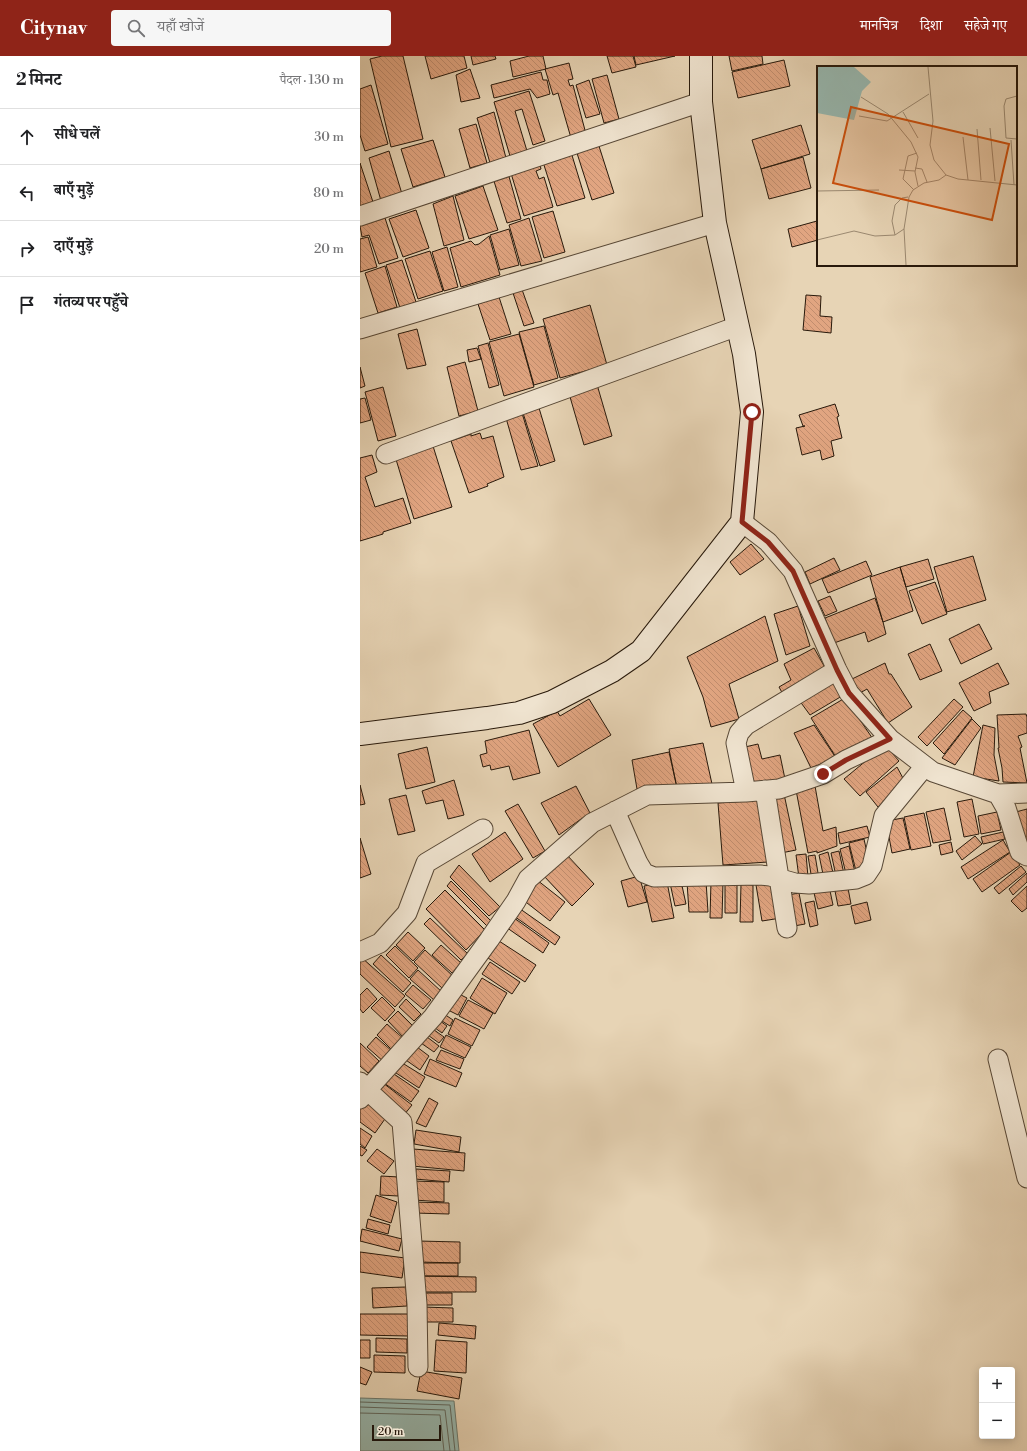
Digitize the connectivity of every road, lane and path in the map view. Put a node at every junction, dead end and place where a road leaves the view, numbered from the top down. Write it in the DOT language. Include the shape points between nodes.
graph roads {
  1 [pos="701,56"];
  2 [pos="701,102"];
  3 [pos="360,216"];
  4 [pos="715,222"];
  5 [pos="738,326"];
  6 [pos="360,329"];
  7 [pos="386,454"];
  8 [pos="742,522"];
  9 [pos="837,670"];
  10 [pos="360,734"];
  11 [pos="890,739"];
  12 [pos="925,766"];
  13 [pos="766,790"];
  14 [pos="746,792"];
  15 [pos="998,794"];
  16 [pos="1027,794"];
  17 [pos="616,811"];
  18 [pos="483,829"];
  19 [pos="1027,856"];
  20 [pos="778,878"];
  21 [pos="787,928"];
  22 [pos="360,952"];
  23 [pos="998,1059"];
  24 [pos="362,1090"];
  25 [pos="1027,1178"];
  26 [pos="418,1367"];
  1 -- 2 [label="street"];
  2 -- 3 [label="street"];
  2 -- 4 [label="street"];
  4 -- 5 [label="street"];
  4 -- 6 [label="street"];
  5 -- 7 [label="street"];
  5 -- 8 [label="street" via="752,412"];
  8 -- 9 [label="street" via="768,542 793,571"];
  8 -- 10 [label="street" via="641,651 612,671 552,702 519,713"];
  9 -- 11 [label="street" via="849,693"];
  9 -- 14 [label="street" via="746,724 739,733 736,743"];
  11 -- 12 [label="street"];
  11 -- 13 [label="street" via="823,774 779,789"];
  12 -- 15 [label="street" via="933,772"];
  12 -- 20 [label="street" via="884,816 872,866 866,875 856,879 809,884"];
  13 -- 14 [label="street"];
  13 -- 20 [label="street"];
  14 -- 17 [label="street" via="647,795"];
  15 -- 16 [label="street"];
  15 -- 19 [label="street" via="1006,808 1020,852"];
  17 -- 20 [label="street" via="644,873 654,877 760,875"];
  17 -- 24 [label="street" via="592,823 528,879 494,934 432,1017"];
  18 -- 22 [label="street" via="426,863 407,913 380,943"];
  20 -- 21 [label="street"];
  23 -- 25 [label="street"];
  24 -- 26 [label="street" via="402,1122 417,1304"];
}
